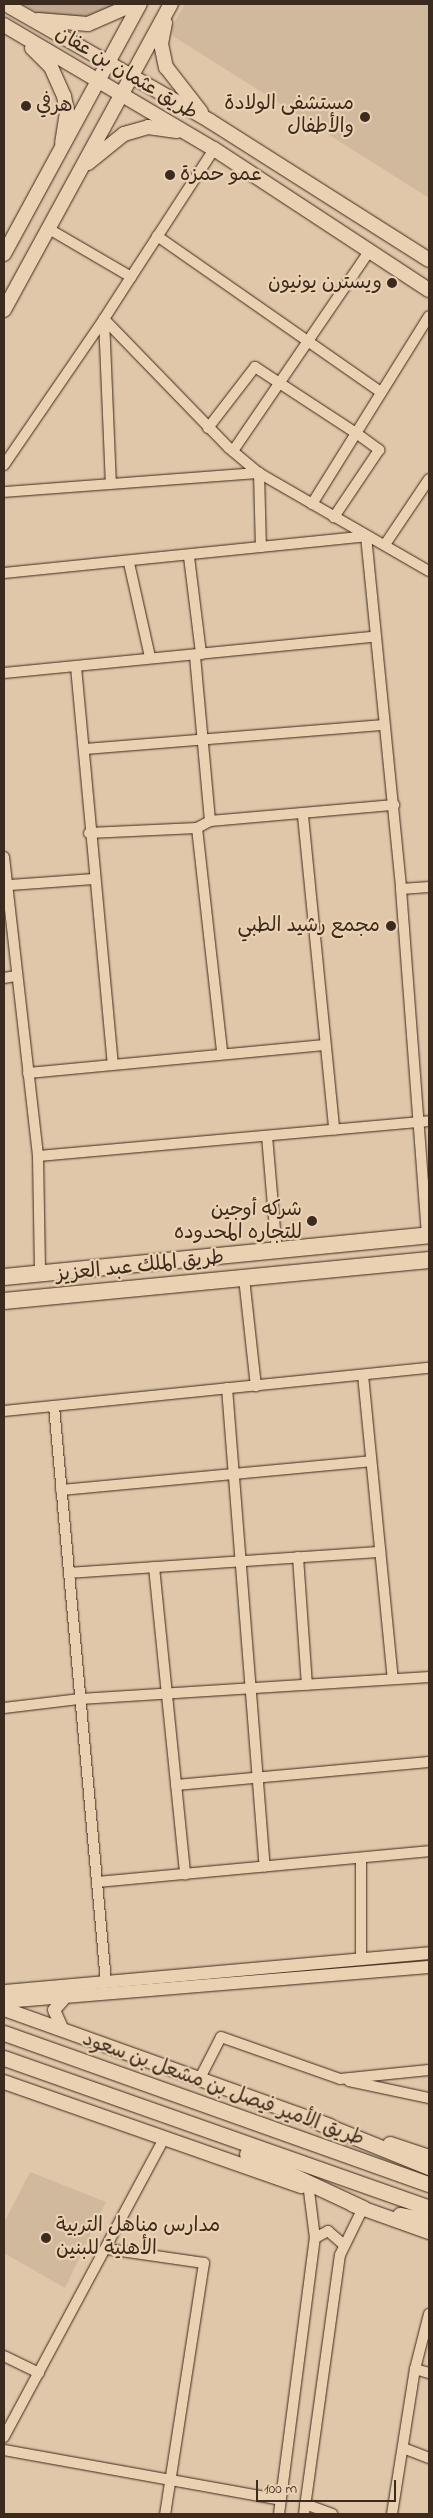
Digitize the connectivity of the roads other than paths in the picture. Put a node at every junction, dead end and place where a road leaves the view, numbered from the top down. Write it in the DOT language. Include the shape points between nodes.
graph roads {
  1 [pos="5,4"];
  2 [pos="134,4"];
  3 [pos="140,4"];
  4 [pos="171,4"];
  5 [pos="27,18"];
  6 [pos="4,25"];
  7 [pos="18,33"];
  8 [pos="109,64"];
  9 [pos="131,76"];
  10 [pos="100,82"];
  11 [pos="121,94"];
  12 [pos="210,121"];
  13 [pos="188,134"];
  14 [pos="214,149"];
  15 [pos="59,157"];
  16 [pos="71,185"];
  17 [pos="49,229"];
  18 [pos="157,236"];
  19 [pos="369,252"];
  20 [pos="4,254"];
  21 [pos="429,260"];
  22 [pos="131,277"];
  23 [pos="429,290"];
  24 [pos="4,310"];
  25 [pos="429,316"];
  26 [pos="104,319"];
  27 [pos="312,340"];
  28 [pos="281,383"];
  29 [pos="381,392"];
  30 [pos="208,428"];
  31 [pos="356,433"];
  32 [pos="233,451"];
  33 [pos="4,465"];
  34 [pos="259,473"];
  35 [pos="429,479"];
  36 [pos="111,483"];
  37 [pos="4,492"];
  38 [pos="312,504"];
  39 [pos="334,517"];
  40 [pos="366,536"];
  41 [pos="386,543"];
  42 [pos="261,547"];
  43 [pos="188,557"];
  44 [pos="129,563"];
  45 [pos="429,571"];
  46 [pos="4,573"];
  47 [pos="373,637"];
  48 [pos="198,655"];
  49 [pos="150,656"];
  50 [pos="76,667"];
  51 [pos="4,673"];
  52 [pos="382,725"];
  53 [pos="205,742"];
  54 [pos="84,749"];
  55 [pos="394,804"];
  56 [pos="303,816"];
  57 [pos="210,821"];
  58 [pos="197,828"];
  59 [pos="89,833"];
  60 [pos="4,857"];
  61 [pos="94,879"];
  62 [pos="10,885"];
  63 [pos="429,887"];
  64 [pos="401,889"];
  65 [pos="15,976"];
  66 [pos="4,978"];
  67 [pos="325,1045"];
  68 [pos="222,1052"];
  69 [pos="113,1063"];
  70 [pos="28,1073"];
  71 [pos="425,1121"];
  72 [pos="334,1128"];
  73 [pos="267,1136"];
  74 [pos="38,1156"];
  75 [pos="428,1235"];
  76 [pos="277,1252"];
  77 [pos="429,1260"];
  78 [pos="40,1274"];
  79 [pos="4,1277"];
  80 [pos="244,1278"];
  81 [pos="4,1301"];
  82 [pos="429,1368"];
  83 [pos="363,1375"];
  84 [pos="256,1386"];
  85 [pos="227,1388"];
  86 [pos="54,1406"];
  87 [pos="4,1410"];
  88 [pos="371,1461"];
  89 [pos="235,1474"];
  90 [pos="61,1490"];
  91 [pos="380,1552"];
  92 [pos="298,1557"];
  93 [pos="243,1561"];
  94 [pos="154,1567"];
  95 [pos="69,1573"];
  96 [pos="429,1677"];
  97 [pos="393,1679"];
  98 [pos="307,1685"];
  99 [pos="253,1688"];
  100 [pos="168,1694"];
  101 [pos="80,1699"];
  102 [pos="4,1708"];
  103 [pos="429,1762"];
  104 [pos="258,1776"];
  105 [pos="176,1785"];
  106 [pos="429,1851"];
  107 [pos="360,1858"];
  108 [pos="265,1866"];
  109 [pos="185,1874"];
  110 [pos="97,1882"];
  111 [pos="429,1953"];
  112 [pos="361,1960"];
  113 [pos="429,1967"];
  114 [pos="106,1982"];
  115 [pos="5,1999"];
  116 [pos="63,2000"];
  117 [pos="63,2030"];
  118 [pos="4,2032"];
  119 [pos="4,2058"];
  120 [pos="429,2070"];
  121 [pos="340,2079"];
  122 [pos="199,2080"];
  123 [pos="4,2082"];
  124 [pos="429,2098"];
  125 [pos="162,2115"];
  126 [pos="320,2123"];
  127 [pos="165,2137"];
  128 [pos="429,2157"];
  129 [pos="429,2166"];
  130 [pos="429,2184"];
  131 [pos="309,2191"];
  132 [pos="363,2208"];
  133 [pos="429,2208"];
  134 [pos="429,2220"];
  135 [pos="429,2232"];
  136 [pos="315,2238"];
  137 [pos="342,2244"];
  138 [pos="107,2249"];
  139 [pos="429,2314"];
  140 [pos="4,2356"];
  141 [pos="415,2369"];
  142 [pos="39,2373"];
  143 [pos="429,2373"];
  144 [pos="4,2437"];
  145 [pos="403,2448"];
  146 [pos="4,2450"];
  147 [pos="429,2458"];
  148 [pos="171,2480"];
  149 [pos="281,2500"];
  150 [pos="304,2509"];
  151 [pos="165,2514"];
  152 [pos="279,2514"];
  153 [pos="332,2514"];
  154 [pos="392,2514"];
  1 -- 5 [label="main road, طريق عثمان بن عفان"];
  2 -- 5 [label="main road" via="88,24"];
  3 -- 8 [label="main road"];
  4 -- 9 [label="main road"];
  4 -- 12 [label="main road" via="161,40 166,67"];
  5 -- 8 [label="main road, طريق عثمان بن عفان"];
  6 -- 7 [label="main road, طريق عثمان بن عفان"];
  7 -- 10 [label="main road, طريق عثمان بن عفان"];
  7 -- 15 [label="main road" via="51,67 62,89 67,112"];
  8 -- 9 [label="main road, طريق عثمان بن عفان"];
  8 -- 10 [label="main road"];
  9 -- 11 [label="main road"];
  9 -- 12 [label="main road, طريق عثمان بن عفان"];
  10 -- 11 [label="main road, طريق عثمان بن عفان"];
  10 -- 15 [label="main road"];
  11 -- 13 [label="main road, طريق عثمان بن عفان"];
  11 -- 16 [label="main road"];
  12 -- 21 [label="main road, طريق عثمان بن عفان"];
  13 -- 14 [label="main road, طريق عثمان بن عفان"];
  13 -- 16 [label="main road" via="148,127 124,134 91,158"];
  14 -- 18 [label="street"];
  14 -- 19 [label="main road, طريق عثمان بن عفان"];
  15 -- 20 [label="main road"];
  16 -- 17 [label="main road"];
  17 -- 22 [label="street"];
  17 -- 24 [label="main road"];
  18 -- 22 [label="street"];
  18 -- 27 [label="street"];
  19 -- 23 [label="main road, طريق عثمان بن عفان"];
  19 -- 27 [label="street"];
  22 -- 26 [label="street"];
  25 -- 29 [label="street"];
  26 -- 30 [label="street"];
  26 -- 33 [label="street"];
  26 -- 36 [label="street"];
  27 -- 28 [label="street"];
  27 -- 29 [label="street"];
  28 -- 30 [label="street" via="255,366"];
  28 -- 31 [label="street"];
  28 -- 32 [label="street"];
  29 -- 31 [label="street"];
  30 -- 32 [label="street"];
  31 -- 38 [label="street"];
  31 -- 39 [label="street" via="379,450"];
  32 -- 34 [label="street"];
  34 -- 36 [label="street"];
  34 -- 38 [label="street"];
  34 -- 42 [label="street"];
  35 -- 41 [label="street"];
  36 -- 37 [label="street"];
  38 -- 39 [label="street"];
  39 -- 40 [label="street"];
  40 -- 41 [label="street"];
  40 -- 42 [label="street"];
  40 -- 47 [label="street"];
  41 -- 45 [label="street"];
  42 -- 43 [label="street"];
  43 -- 44 [label="street"];
  43 -- 48 [label="street"];
  44 -- 46 [label="street"];
  44 -- 49 [label="street"];
  47 -- 48 [label="street"];
  47 -- 52 [label="street"];
  48 -- 49 [label="street"];
  48 -- 53 [label="street"];
  49 -- 50 [label="street"];
  50 -- 51 [label="street"];
  50 -- 54 [label="street"];
  52 -- 53 [label="street"];
  52 -- 55 [label="street"];
  53 -- 54 [label="street"];
  53 -- 57 [label="street"];
  54 -- 59 [label="street"];
  55 -- 56 [label="street"];
  55 -- 64 [label="street"];
  56 -- 57 [label="street"];
  56 -- 67 [label="street"];
  57 -- 58 [label="street"];
  58 -- 59 [label="street"];
  58 -- 68 [label="street"];
  59 -- 61 [label="street"];
  60 -- 62 [label="street"];
  61 -- 62 [label="street"];
  61 -- 69 [label="street"];
  62 -- 65 [label="street"];
  63 -- 64 [label="street"];
  64 -- 71 [label="street"];
  65 -- 66 [label="street"];
  65 -- 70 [label="street"];
  67 -- 68 [label="street"];
  67 -- 72 [label="street"];
  68 -- 69 [label="street"];
  69 -- 70 [label="street"];
  70 -- 74 [label="street"];
  71 -- 72 [label="street"];
  71 -- 75 [label="street"];
  72 -- 73 [label="street"];
  73 -- 74 [label="street"];
  73 -- 76 [label="street"];
  74 -- 78 [label="street"];
  75 -- 76 [label="highway, طريق الملك عبد العزيز"];
  76 -- 78 [label="highway, طريق الملك عبد العزيز"];
  77 -- 80 [label="highway, طريق الملك عبد العزيز"];
  78 -- 79 [label="highway, طريق الملك عبد العزيز"];
  80 -- 81 [label="highway, طريق الملك عبد العزيز"];
  80 -- 84 [label="street"];
  82 -- 83 [label="street"];
  83 -- 84 [label="street"];
  83 -- 88 [label="street"];
  84 -- 85 [label="street"];
  85 -- 86 [label="street"];
  85 -- 89 [label="street"];
  86 -- 87 [label="street"];
  86 -- 90 [label="street"];
  88 -- 89 [label="street"];
  88 -- 91 [label="street"];
  89 -- 90 [label="street"];
  89 -- 93 [label="street"];
  90 -- 95 [label="street"];
  91 -- 92 [label="street"];
  91 -- 97 [label="street"];
  92 -- 93 [label="street"];
  92 -- 98 [label="street"];
  93 -- 94 [label="street"];
  93 -- 99 [label="street"];
  94 -- 95 [label="street"];
  94 -- 100 [label="street"];
  95 -- 101 [label="street"];
  96 -- 97 [label="street"];
  97 -- 98 [label="street"];
  98 -- 99 [label="street"];
  99 -- 100 [label="street"];
  99 -- 104 [label="street"];
  100 -- 101 [label="street"];
  100 -- 105 [label="street"];
  101 -- 102 [label="street"];
  101 -- 110 [label="street"];
  103 -- 104 [label="street"];
  104 -- 105 [label="street"];
  104 -- 108 [label="street"];
  105 -- 109 [label="street"];
  106 -- 107 [label="street"];
  107 -- 108 [label="street"];
  107 -- 112 [label="street"];
  108 -- 109 [label="street"];
  109 -- 110 [label="street"];
  110 -- 114 [label="street"];
  111 -- 112 [label="street"];
  112 -- 114 [label="street"];
  113 -- 116 [label="street"];
  114 -- 115 [label="street"];
  115 -- 116 [label="street"];
  115 -- 117 [label="main road"];
  116 -- 117 [label="street" via="54,2010"];
  117 -- 122 [label="main road"];
  118 -- 130 [label="main road, طريق الأمير فيصل بن مشعل بن سعود"];
  119 -- 125 [label="main road, طريق الأمير فيصل بن مشعل بن سعود"];
  120 -- 121 [label="street"];
  121 -- 122 [label="street" via="221,2037"];
  121 -- 124 [label="street"];
  122 -- 126 [label="main road"];
  123 -- 127 [label="main road"];
  125 -- 132 [label="main road"];
  125 -- 133 [label="main road, طريق الأمير فيصل بن مشعل بن سعود"];
  126 -- 128 [label="main road"];
  126 -- 129 [label="main road"];
  127 -- 131 [label="main road"];
  127 -- 138 [label="street"];
  131 -- 132 [label="main road"];
  131 -- 136 [label="street"];
  132 -- 134 [label="main road"];
  132 -- 135 [label="main road"];
  132 -- 137 [label="street"];
  136 -- 137 [label="street" via="328,2231 336,2234"];
  136 -- 149 [label="street"];
  137 -- 150 [label="street"];
  138 -- 142 [label="street"];
  138 -- 148 [label="street" via="204,2263"];
  139 -- 141 [label="street"];
  140 -- 142 [label="street"];
  141 -- 143 [label="street"];
  141 -- 145 [label="street"];
  142 -- 144 [label="street"];
  145 -- 147 [label="street"];
  145 -- 154 [label="street"];
  146 -- 148 [label="street"];
  148 -- 149 [label="street"];
  148 -- 151 [label="street"];
  149 -- 152 [label="street"];
  150 -- 153 [label="street"];
}
